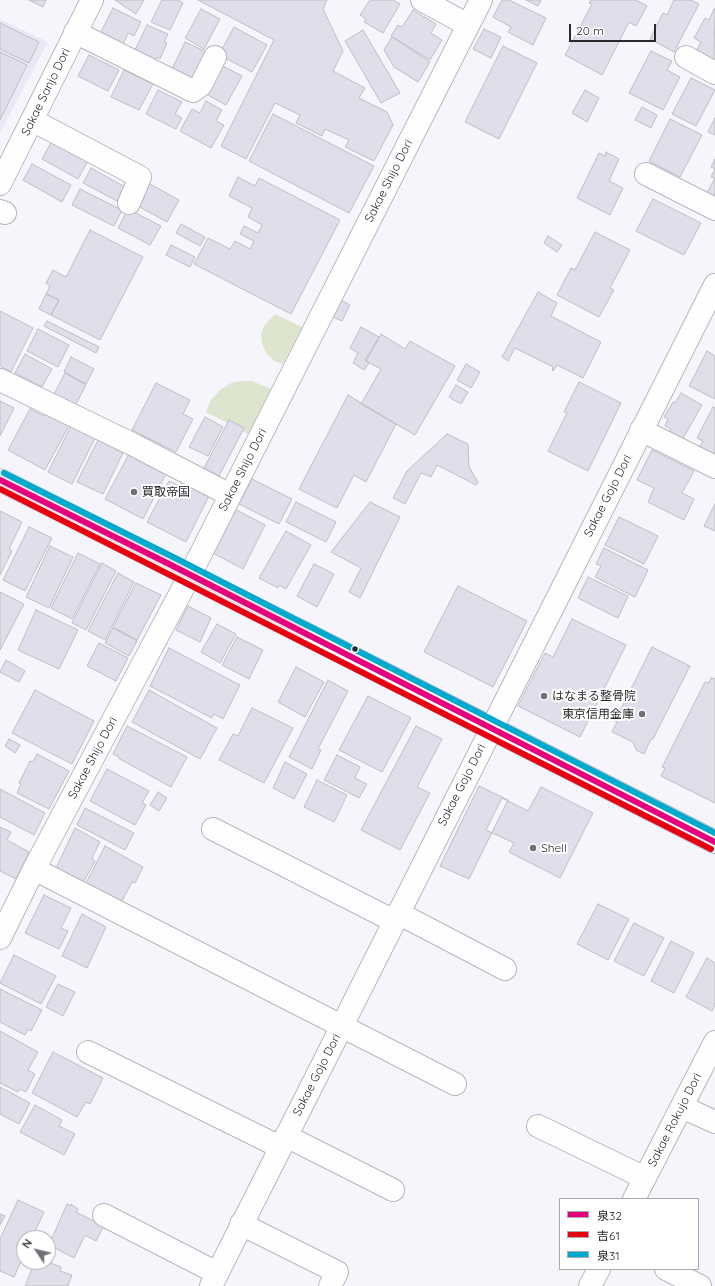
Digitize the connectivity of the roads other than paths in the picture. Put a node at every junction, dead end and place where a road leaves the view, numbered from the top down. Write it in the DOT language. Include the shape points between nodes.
graph roads {
  1 [pos="92,0"];
  2 [pos="422,0"];
  3 [pos="481,0"];
  4 [pos="468,25"];
  5 [pos="75,32"];
  6 [pos="215,57"];
  7 [pos="686,57"];
  8 [pos="715,73"];
  9 [pos="32,120"];
  10 [pos="646,174"];
  11 [pos="0,184"];
  12 [pos="129,203"];
  13 [pos="715,209"];
  14 [pos="715,285"];
  15 [pos="0,380"];
  16 [pos="641,430"];
  17 [pos="715,467"];
  18 [pos="0,480"];
  19 [pos="230,496"];
  20 [pos="190,575"];
  21 [pos="298,630"];
  22 [pos="491,728"];
  23 [pos="213,828"];
  24 [pos="715,842"];
  25 [pos="34,869"];
  26 [pos="396,917"];
  27 [pos="0,938"];
  28 [pos="506,969"];
  29 [pos="341,1026"];
  30 [pos="715,1042"];
  31 [pos="88,1052"];
  32 [pos="455,1084"];
  33 [pos="682,1107"];
  34 [pos="715,1122"];
  35 [pos="538,1126"];
  36 [pos="283,1142"];
  37 [pos="645,1178"];
  38 [pos="393,1190"];
  39 [pos="635,1198"];
  40 [pos="104,1215"];
  41 [pos="241,1224"];
  42 [pos="598,1270"];
  43 [pos="668,1270"];
  44 [pos="214,1280"];
  45 [pos="330,1286"];
  46 [pos="590,1286"];
  47 [pos="700,1286"];
  1 -- 5 [label="street, Sakae Sanjo Dori"];
  2 -- 4 [label="street"];
  3 -- 4 [label="street, Sakae Shijo Dori"];
  4 -- 19 [label="street, Sakae Shijo Dori"];
  5 -- 6 [label="street" via="192,91 200,85"];
  5 -- 9 [label="street, Sakae Sanjo Dori"];
  7 -- 8 [label="street"];
  9 -- 11 [label="street, Sakae Sanjo Dori"];
  9 -- 12 [label="street" via="140,177"];
  10 -- 13 [label="street"];
  14 -- 16 [label="street, Sakae Gojo Dori"];
  15 -- 19 [label="street" via="132,444"];
  16 -- 17 [label="street"];
  16 -- 22 [label="street, Sakae Gojo Dori"];
  18 -- 20 [label="main road"];
  19 -- 20 [label="street, Sakae Shijo Dori"];
  20 -- 21 [label="main road"];
  20 -- 25 [label="street, Sakae Shijo Dori"];
  21 -- 22 [label="street"];
  22 -- 24 [label="street"];
  22 -- 26 [label="street, Sakae Gojo Dori"];
  23 -- 26 [label="street"];
  25 -- 27 [label="street, Sakae Shijo Dori"];
  25 -- 29 [label="street"];
  26 -- 28 [label="street"];
  26 -- 29 [label="street, Sakae Gojo Dori"];
  29 -- 32 [label="street"];
  29 -- 36 [label="street, Sakae Gojo Dori"];
  30 -- 33 [label="street, Sakae Rokujo Dori"];
  31 -- 36 [label="street"];
  33 -- 34 [label="street"];
  33 -- 37 [label="street, Sakae Rokujo Dori"];
  35 -- 37 [label="street"];
  36 -- 38 [label="street"];
  36 -- 41 [label="street, Sakae Gojo Dori"];
  37 -- 39 [label="street, Sakae Rokujo Dori"];
  40 -- 44 [label="street"];
  41 -- 44 [label="street, Sakae Gojo Dori"];
  41 -- 45 [label="street" via="337,1272"];
  42 -- 46 [label="street"];
  43 -- 47 [label="street"];
}
